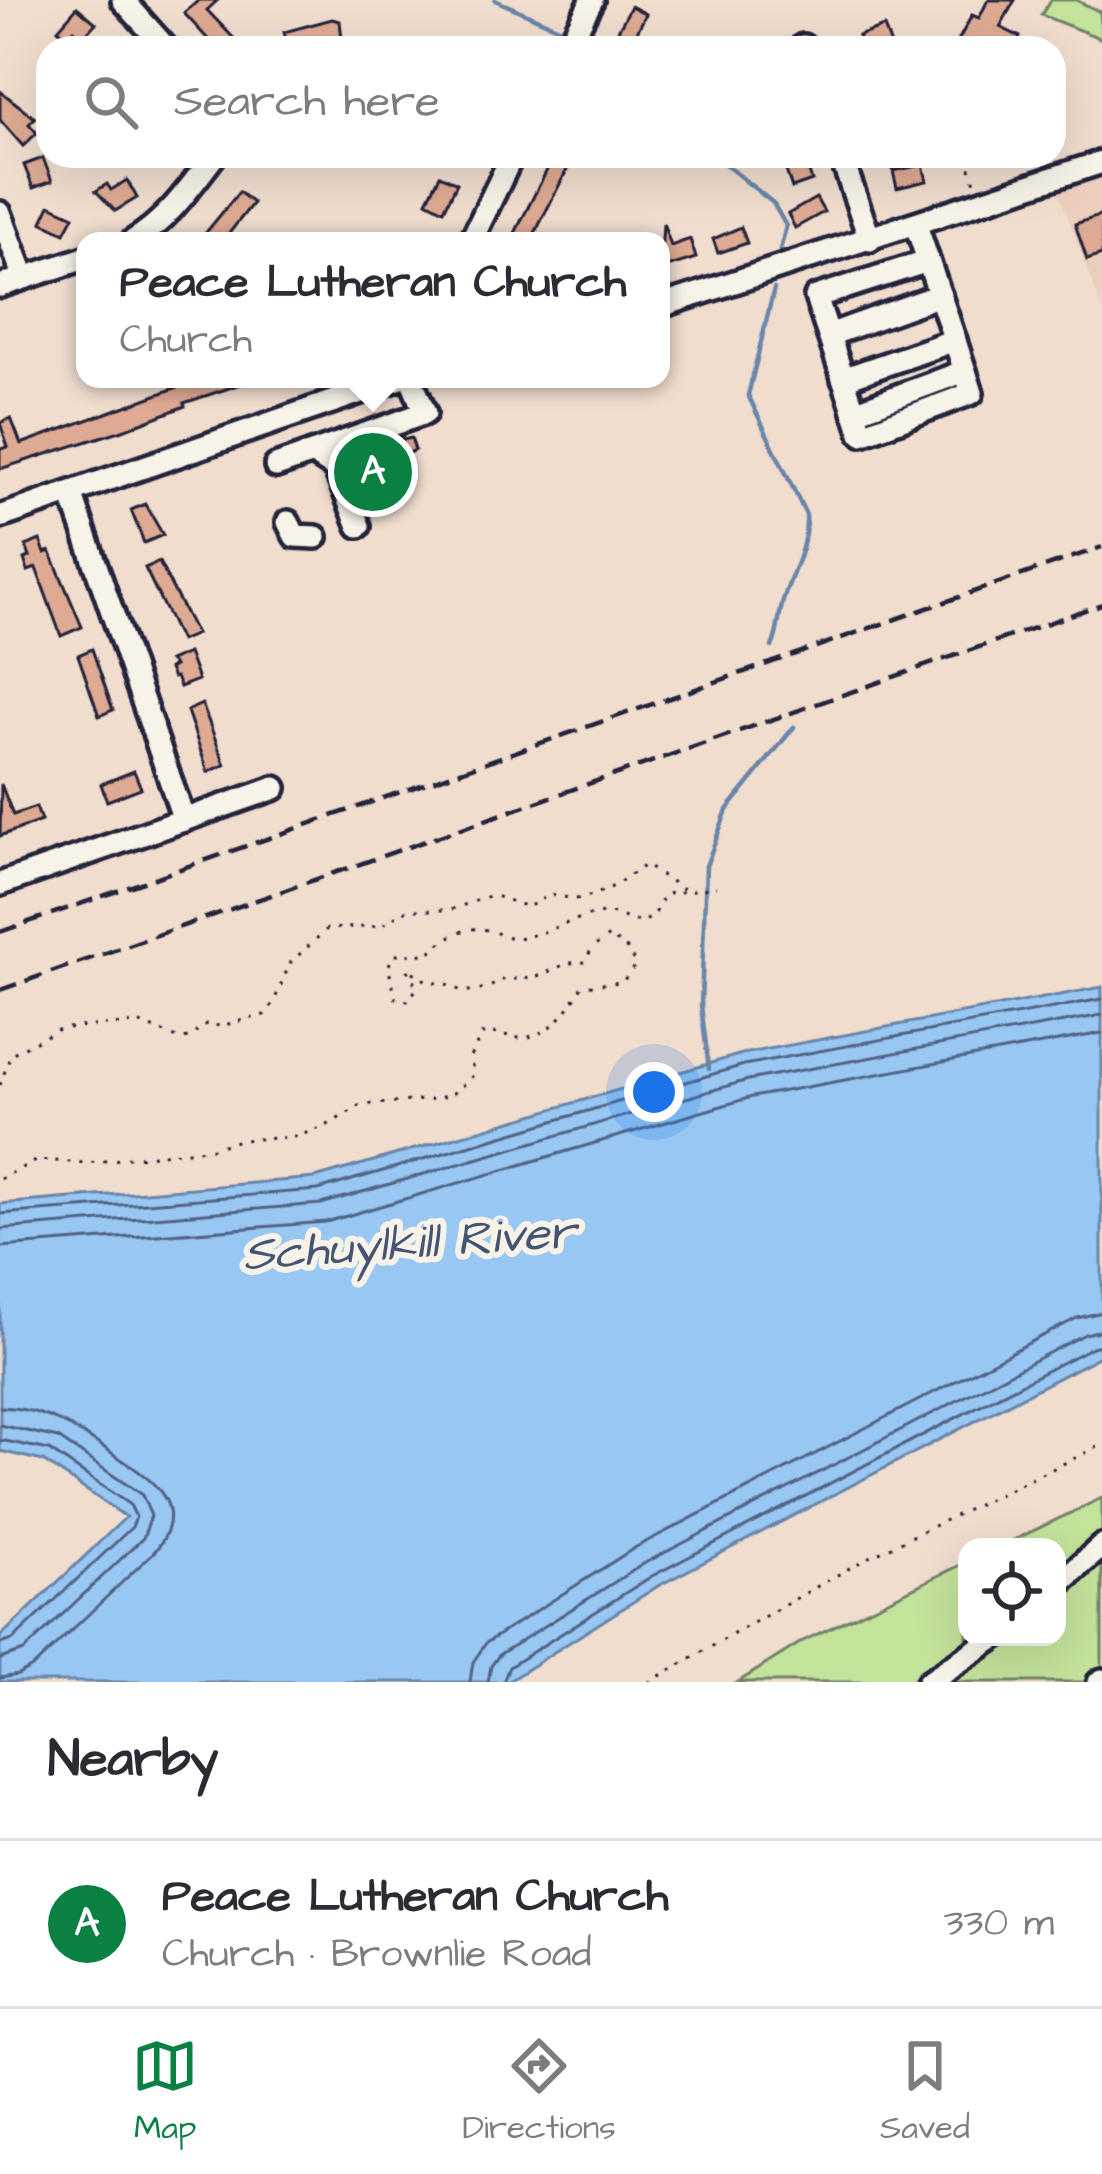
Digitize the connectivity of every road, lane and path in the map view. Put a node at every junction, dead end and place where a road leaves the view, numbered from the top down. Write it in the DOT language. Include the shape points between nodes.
graph roads {
  1 [pos="123,0"];
  2 [pos="587,9"];
  3 [pos="155,36"];
  4 [pos="573,36"];
  5 [pos="1102,162"];
  6 [pos="205,168"];
  7 [pos="502,168"];
  8 [pos="845,168"];
  9 [pos="970,168"];
  10 [pos="982,202"];
  11 [pos="0,213"];
  12 [pos="916,225"];
  13 [pos="148,232"];
  14 [pos="475,232"];
  15 [pos="870,240"];
  16 [pos="76,261"];
  17 [pos="928,261"];
  18 [pos="24,278"];
  19 [pos="0,286"];
  20 [pos="940,295"];
  21 [pos="670,303"];
  22 [pos="829,334"];
  23 [pos="955,340"];
  24 [pos="843,379"];
  25 [pos="372,388"];
  26 [pos="414,388"];
  27 [pos="312,453"];
  28 [pos="276,466"];
  29 [pos="71,493"];
  30 [pos="0,517"];
  31 [pos="288,522"];
  32 [pos="359,526"];
  33 [pos="316,537"];
  34 [pos="275,788"];
  35 [pos="184,820"];
  36 [pos="0,884"];
  37 [pos="716,887"];
  38 [pos="685,890"];
  39 [pos="0,1085"];
  40 [pos="0,1179"];
  41 [pos="1102,1445"];
  42 [pos="1102,1546"];
  43 [pos="1066,1578"];
  44 [pos="982,1646"];
  45 [pos="650,1682"];
  46 [pos="928,1682"];
  1 -- 3 [label="street"];
  2 -- 4 [label="street"];
  5 -- 10 [label="street"];
  6 -- 13 [label="street"];
  7 -- 14 [label="street"];
  8 -- 15 [label="street"];
  9 -- 10 [label="path"];
  10 -- 12 [label="street"];
  11 -- 18 [label="street"];
  12 -- 15 [label="street"];
  12 -- 17 [label="street"];
  15 -- 21 [label="street"];
  16 -- 18 [label="street"];
  17 -- 20 [label="street"];
  17 -- 22 [label="street" via="816,297"];
  18 -- 19 [label="street"];
  20 -- 22 [label="street"];
  20 -- 23 [label="street"];
  22 -- 24 [label="street"];
  23 -- 24 [label="street"];
  23 -- 24 [label="street" via="965,371 854,412"];
  25 -- 29 [label="street"];
  26 -- 27 [label="street" via="424,413"];
  27 -- 28 [label="street"];
  27 -- 32 [label="street" via="335,468"];
  29 -- 30 [label="street"];
  29 -- 35 [label="street"];
  31 -- 33 [label="street" via="295,536"];
  34 -- 35 [label="street"];
  35 -- 36 [label="street"];
  37 -- 38 [label="path"];
  38 -- 39 [label="path" via="645,865 576,899 550,895 528,907 492,895 450,910 407,910 381,926 327,929 290,963 264,1015 206,1024 180,1039 140,1023 57,1030 11,1054"];
  38 -- 40 [label="path" via="665,894 646,920 612,912 529,937 467,931 428,955 395,956 389,979 403,1001 417,988 407,968 462,992 488,988 586,962 608,936 636,965 622,982 582,986 565,1017 542,1030 520,1038 482,1034 470,1057 474,1075 437,1100 361,1105 295,1137 87,1163 38,1160"];
  41 -- 45 [label="path" via="869,1557"];
  42 -- 43 [label="street"];
  44 -- 46 [label="street"];
}
